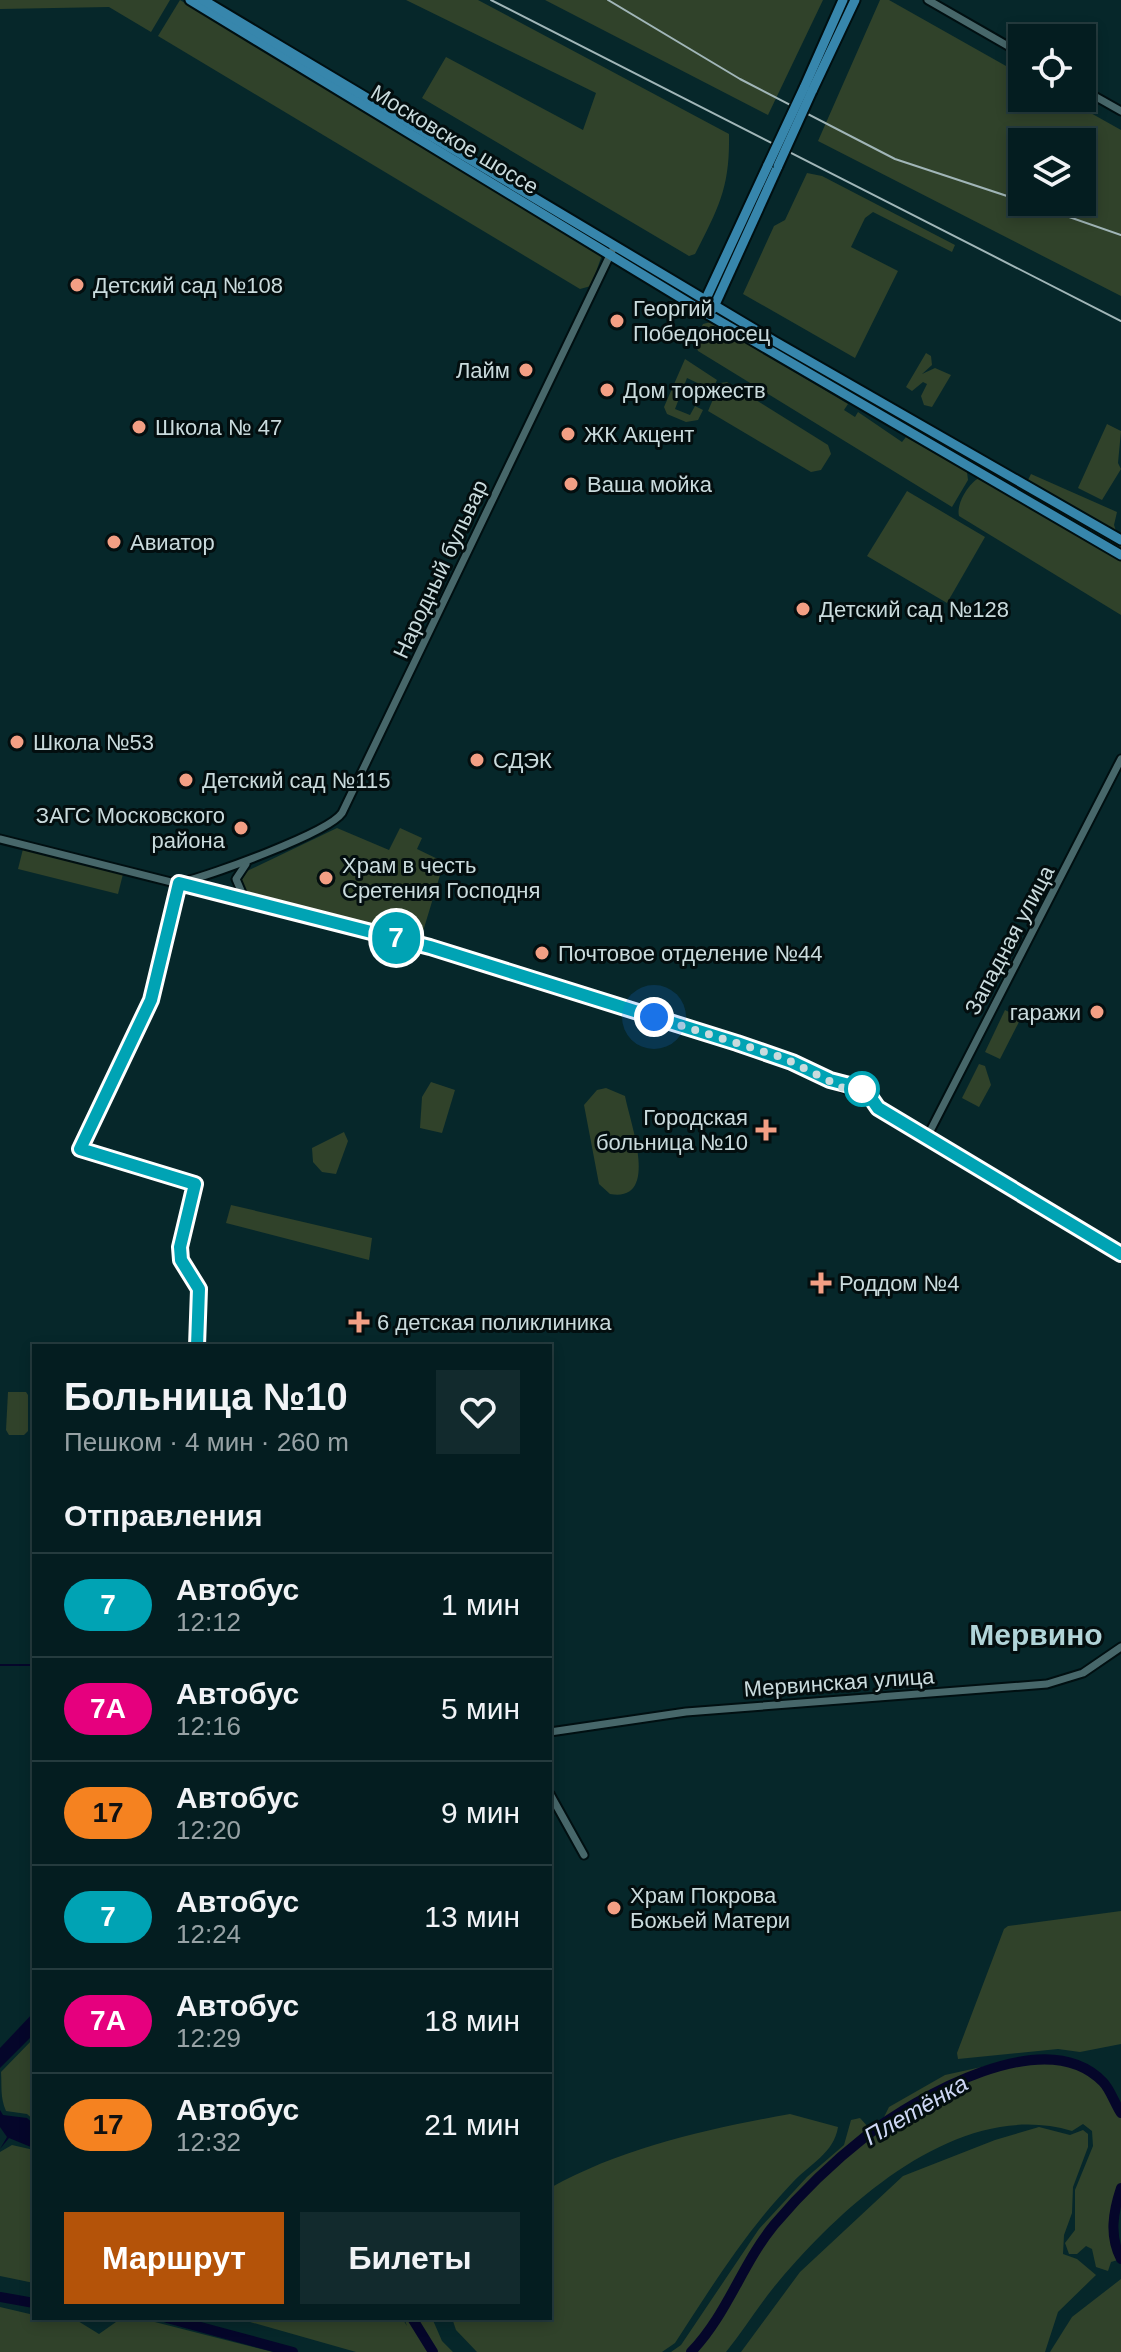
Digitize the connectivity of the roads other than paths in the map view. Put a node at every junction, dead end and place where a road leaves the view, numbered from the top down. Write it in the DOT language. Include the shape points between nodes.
graph roads {
  1 [pos="190,0"];
  2 [pos="203,0"];
  3 [pos="843,0"];
  4 [pos="855,0"];
  5 [pos="928,0"];
  6 [pos="1008,46"];
  7 [pos="808,90"];
  8 [pos="1096,97"];
  9 [pos="1121,111"];
  10 [pos="612,250"];
  11 [pos="707,308"];
  12 [pos="1121,540"];
  13 [pos="1121,555"];
  14 [pos="1121,759"];
  15 [pos="0,839"];
  16 [pos="250,860"];
  17 [pos="207,876"];
  18 [pos="179,883"];
  19 [pos="208,890"];
  20 [pos="245,900"];
  21 [pos="927,1137"];
  22 [pos="1121,1254"];
  23 [pos="1121,1647"];
  24 [pos="552,1732"];
  25 [pos="552,1798"];
  26 [pos="584,1855"];
  1 -- 10 [label="main road, Московское шоссе"];
  2 -- 10 [label="main road, Московское шоссе"];
  3 -- 7 [label="main road"];
  4 -- 7 [label="main road"];
  5 -- 6 [label="street"];
  7 -- 11 [label="main road, bridge"];
  8 -- 9 [label="street"];
  10 -- 11 [label="main road, Московское шоссе"];
  10 -- 16 [label="street, Народный бульвар" via="342,813"];
  11 -- 12 [label="main road, Московское шоссе"];
  11 -- 13 [label="main road, Московское шоссе"];
  14 -- 21 [label="street, Западная улица"];
  15 -- 18 [label="street"];
  16 -- 17 [label="street, Народный бульвар"];
  16 -- 20 [label="street" via="236,879"];
  17 -- 18 [label="street, Народный бульвар"];
  17 -- 19 [label="street" via="202,885"];
  18 -- 19 [label="street"];
  19 -- 20 [label="street"];
  20 -- 21 [label="street" via="430,947 784,1058"];
  21 -- 22 [label="street"];
  23 -- 24 [label="street, Мервинская улица" via="1083,1673 1047,1684 701,1711"];
  25 -- 26 [label="street"];
}
